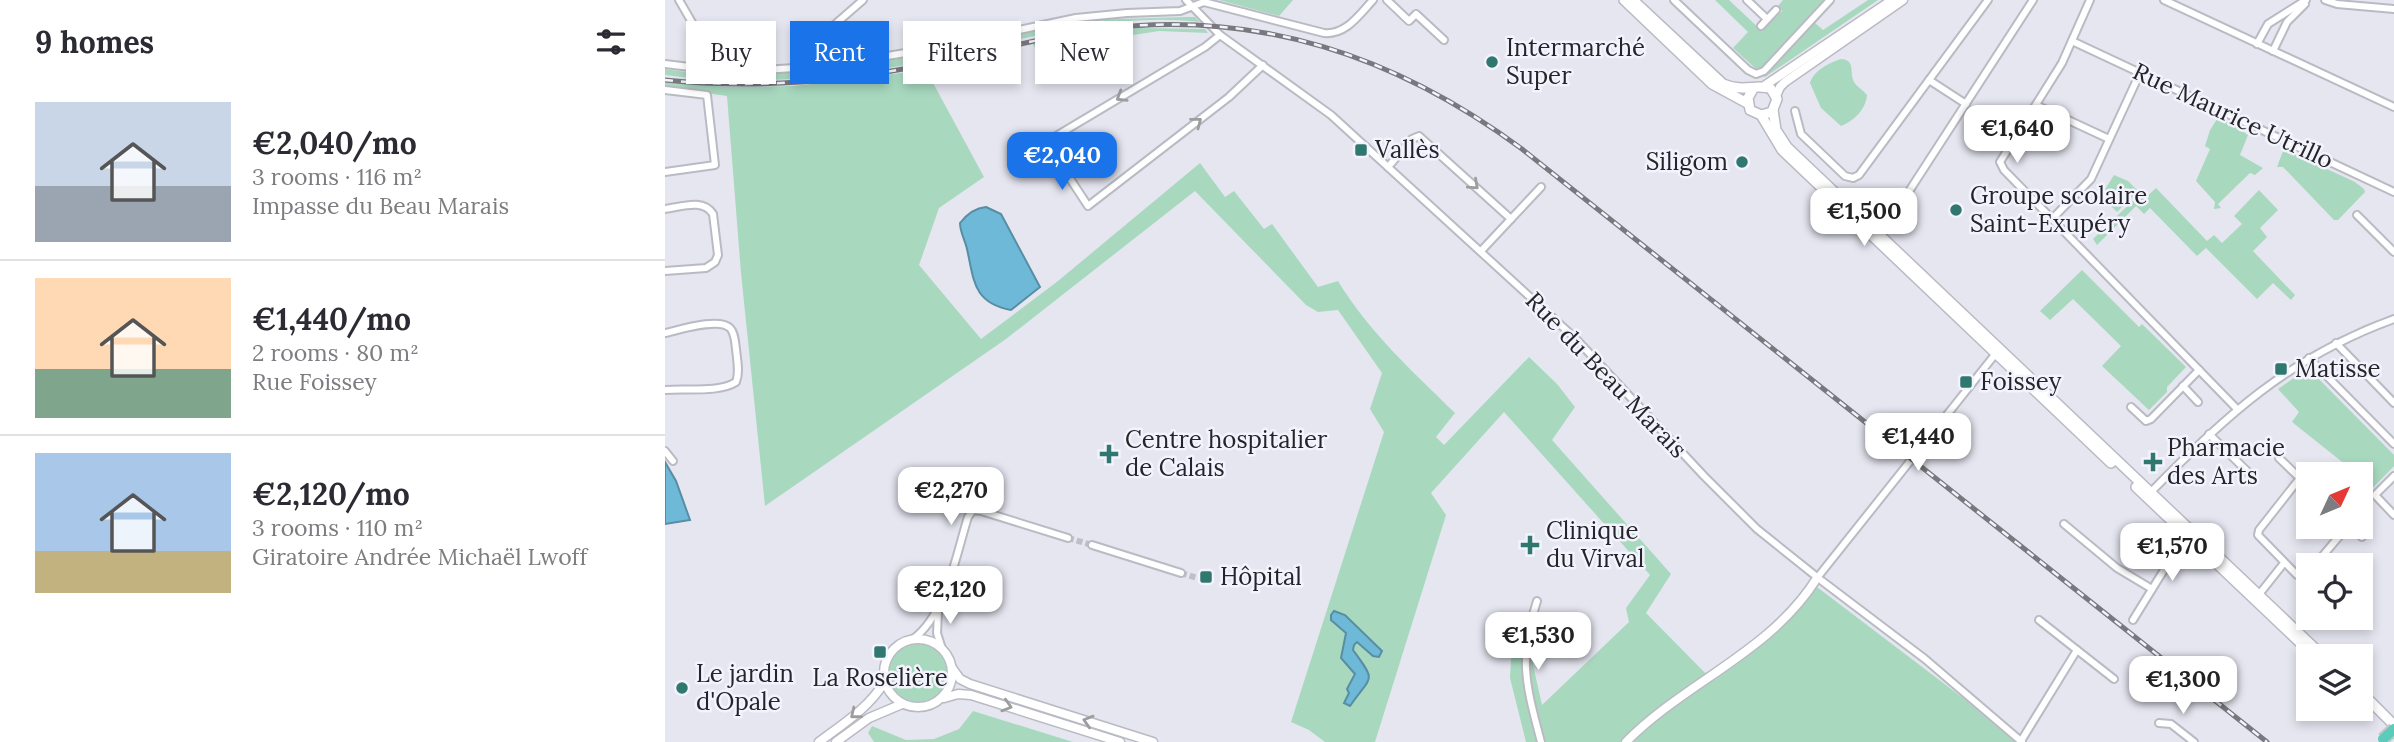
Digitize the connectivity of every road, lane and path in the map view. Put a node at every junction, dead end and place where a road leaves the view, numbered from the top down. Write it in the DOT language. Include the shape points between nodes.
graph roads {
  1 [pos="679,0"];
  2 [pos="863,0"];
  3 [pos="1186,0"];
  4 [pos="1373,0"];
  5 [pos="1387,0"];
  6 [pos="1624,0"];
  7 [pos="1633,0"];
  8 [pos="1674,0"];
  9 [pos="1747,0"];
  10 [pos="1831,0"];
  11 [pos="1892,0"];
  12 [pos="1903,0"];
  13 [pos="1988,0"];
  14 [pos="2033,0"];
  15 [pos="2090,0"];
  16 [pos="2164,0"];
  17 [pos="2308,0"];
  18 [pos="2325,0"];
  19 [pos="2351,0"];
  20 [pos="2178,3"];
  21 [pos="2363,6"];
  22 [pos="1193,7"];
  23 [pos="2394,9"];
  24 [pos="1776,10"];
  25 [pos="1767,19"];
  26 [pos="691,21"];
  27 [pos="839,21"];
  28 [pos="1761,26"];
  29 [pos="1220,35"];
  30 [pos="1444,40"];
  31 [pos="2072,41"];
  32 [pos="2257,44"];
  33 [pos="2273,51"];
  34 [pos="889,57"];
  35 [pos="665,64"];
  36 [pos="1263,65"];
  37 [pos="686,67"];
  38 [pos="2140,73"];
  39 [pos="1929,80"];
  40 [pos="1764,86"];
  41 [pos="1753,89"];
  42 [pos="665,90"];
  43 [pos="1776,96"];
  44 [pos="1747,103"];
  45 [pos="1966,104"];
  46 [pos="2036,105"];
  47 [pos="2394,107"];
  48 [pos="1773,110"];
  49 [pos="1795,111"];
  50 [pos="1761,115"];
  51 [pos="2109,139"];
  52 [pos="1388,167"];
  53 [pos="665,172"];
  54 [pos="1541,187"];
  55 [pos="2394,192"];
  56 [pos="665,209"];
  57 [pos="2357,215"];
  58 [pos="1511,219"];
  59 [pos="2052,219"];
  60 [pos="1878,238"];
  61 [pos="1481,251"];
  62 [pos="2394,252"];
  63 [pos="665,271"];
  64 [pos="2394,319"];
  65 [pos="665,332"];
  66 [pos="2336,343"];
  67 [pos="1998,351"];
  68 [pos="2309,358"];
  69 [pos="2199,370"];
  70 [pos="2183,386"];
  71 [pos="665,390"];
  72 [pos="2198,401"];
  73 [pos="2394,403"];
  74 [pos="2130,407"];
  75 [pos="2237,409"];
  76 [pos="2209,434"];
  77 [pos="2394,444"];
  78 [pos="665,451"];
  79 [pos="2279,458"];
  80 [pos="673,461"];
  81 [pos="2250,474"];
  82 [pos="2296,474"];
  83 [pos="2394,476"];
  84 [pos="2296,483"];
  85 [pos="2149,494"];
  86 [pos="2394,515"];
  87 [pos="2064,524"];
  88 [pos="2193,537"];
  89 [pos="1068,538"];
  90 [pos="2338,539"];
  91 [pos="1092,545"];
  92 [pos="2326,553"];
  93 [pos="2284,563"];
  94 [pos="1181,573"];
  95 [pos="2296,573"];
  96 [pos="1817,578"];
  97 [pos="2152,589"];
  98 [pos="2257,598"];
  99 [pos="1537,601"];
  100 [pos="940,605"];
  101 [pos="2039,620"];
  102 [pos="2133,620"];
  103 [pos="913,639"];
  104 [pos="2302,644"];
  105 [pos="2309,644"];
  106 [pos="942,649"];
  107 [pos="2077,650"];
  108 [pos="952,668"];
  109 [pos="2114,679"];
  110 [pos="885,681"];
  111 [pos="941,699"];
  112 [pos="902,704"];
  113 [pos="2373,705"];
  114 [pos="2373,711"];
  115 [pos="2159,723"];
  116 [pos="2394,729"];
  117 [pos="2383,740"];
  118 [pos="819,742"];
  119 [pos="836,742"];
  120 [pos="1120,742"];
  121 [pos="1153,742"];
  122 [pos="1541,742"];
  123 [pos="1626,742"];
  124 [pos="2022,742"];
  125 [pos="2194,742"];
  1 -- 26 [label="street"];
  2 -- 27 [label="street"];
  3 -- 22 [label="street, Rue du Beau Marais"];
  4 -- 22 [label="street" via="1335,33 1204,2"];
  5 -- 30 [label="street" via="1409,21 1416,14"];
  6 -- 44 [label="main road" via="1714,86"];
  7 -- 41 [label="main road" via="1723,84"];
  8 -- 10 [label="street" via="1756,74"];
  9 -- 25 [label="street"];
  11 -- 40 [label="street"];
  12 -- 43 [label="street" via="1785,82"];
  13 -- 39 [label="street"];
  14 -- 45 [label="street"];
  15 -- 31 [label="street"];
  16 -- 20 [label="street"];
  17 -- 32 [label="street" via="2268,24"];
  17 -- 33 [label="street" via="2291,17"];
  18 -- 21 [label="street"];
  19 -- 21 [label="street"];
  20 -- 32 [label="street"];
  21 -- 23 [label="street"];
  22 -- 29 [label="street, Rue du Beau Marais"];
  22 -- 34 [label="street" via="1086,16"];
  24 -- 25 [label="street"];
  25 -- 28 [label="street"];
  29 -- 36 [label="street, Rue du Beau Marais"];
  29 -- 36 [label="street, one-way" via="1046,142 1088,206 1229,97"];
  31 -- 38 [label="street, Rue Maurice Utrillo"];
  31 -- 46 [label="street"];
  32 -- 33 [label="street"];
  33 -- 47 [label="street"];
  35 -- 37 [label="street"];
  36 -- 52 [label="street, Rue du Beau Marais" via="1325,109"];
  38 -- 51 [label="street"];
  38 -- 55 [label="street, Rue Maurice Utrillo"];
  39 -- 45 [label="street"];
  39 -- 49 [label="street" via="1855,178 1846,176 1801,134"];
  40 -- 41 [label="main road"];
  40 -- 43 [label="main road"];
  41 -- 44 [label="main road"];
  42 -- 53 [label="street" via="708,95 715,165"];
  43 -- 48 [label="main road"];
  44 -- 50 [label="main road"];
  45 -- 60 [label="street"];
  46 -- 51 [label="street"];
  46 -- 59 [label="street" via="2001,165"];
  48 -- 50 [label="main road"];
  48 -- 60 [label="main road" via="1774,125 1783,142"];
  50 -- 60 [label="main road" via="1782,150"];
  51 -- 59 [label="street" via="2088,184"];
  52 -- 58 [label="street, one-way" via="1419,136"];
  52 -- 61 [label="street, Rue du Beau Marais"];
  54 -- 58 [label="street"];
  56 -- 63 [label="street" via="700,204 709,208 717,255 709,267"];
  57 -- 62 [label="street"];
  58 -- 61 [label="street"];
  59 -- 69 [label="street"];
  60 -- 67 [label="main road"];
  61 -- 96 [label="street, Rue du Beau Marais" via="1585,348 1735,508"];
  64 -- 66 [label="street"];
  65 -- 71 [label="street" via="726,325 734,335 738,375 731,385"];
  66 -- 68 [label="street"];
  66 -- 73 [label="street"];
  67 -- 85 [label="main road"];
  67 -- 96 [label="street"];
  68 -- 75 [label="street"];
  68 -- 77 [label="street"];
  69 -- 70 [label="street"];
  69 -- 75 [label="street"];
  70 -- 72 [label="street"];
  70 -- 74 [label="street" via="2146,421"];
  75 -- 76 [label="street"];
  76 -- 81 [label="street"];
  76 -- 85 [label="street"];
  78 -- 80 [label="street"];
  79 -- 82 [label="street"];
  83 -- 86 [label="street" via="2375,495"];
  84 -- 93 [label="street" via="2259,530 2259,538"];
  85 -- 88 [label="main road"];
  87 -- 97 [label="street" via="2117,568"];
  88 -- 97 [label="street" via="2170,560"];
  88 -- 98 [label="main road"];
  89 -- 100 [label="street" via="973,510"];
  90 -- 92 [label="street"];
  91 -- 94 [label="street"];
  93 -- 95 [label="street"];
  93 -- 98 [label="street"];
  96 -- 123 [label="street" via="1753,646"];
  96 -- 124 [label="street, Rue du Beau Marais" via="1924,659"];
  97 -- 102 [label="street"];
  98 -- 104 [label="main road"];
  98 -- 105 [label="main road"];
  99 -- 122 [label="street" via="1524,665"];
  100 -- 103 [label="street"];
  100 -- 106 [label="street" via="937,629"];
  101 -- 107 [label="street"];
  103 -- 106 [label="street" via="927,640"];
  103 -- 110 [label="street" via="890,653"];
  106 -- 108 [label="street"];
  107 -- 109 [label="street"];
  107 -- 124 [label="street"];
  108 -- 111 [label="street" via="951,685"];
  121 -- 108 [label="street, one-way" via="970,684"];
  110 -- 112 [label="street"];
  110 -- 118 [label="street, one-way" via="861,710"];
  111 -- 112 [label="street" via="923,708"];
  111 -- 120 [label="street, one-way" via="971,695"];
  112 -- 119 [label="street" via="869,718"];
  113 -- 116 [label="main road"];
  114 -- 116 [label="main road"];
  115 -- 125 [label="street" via="2171,724"];
  116 -- 117 [label="highway, bridge"];
}
